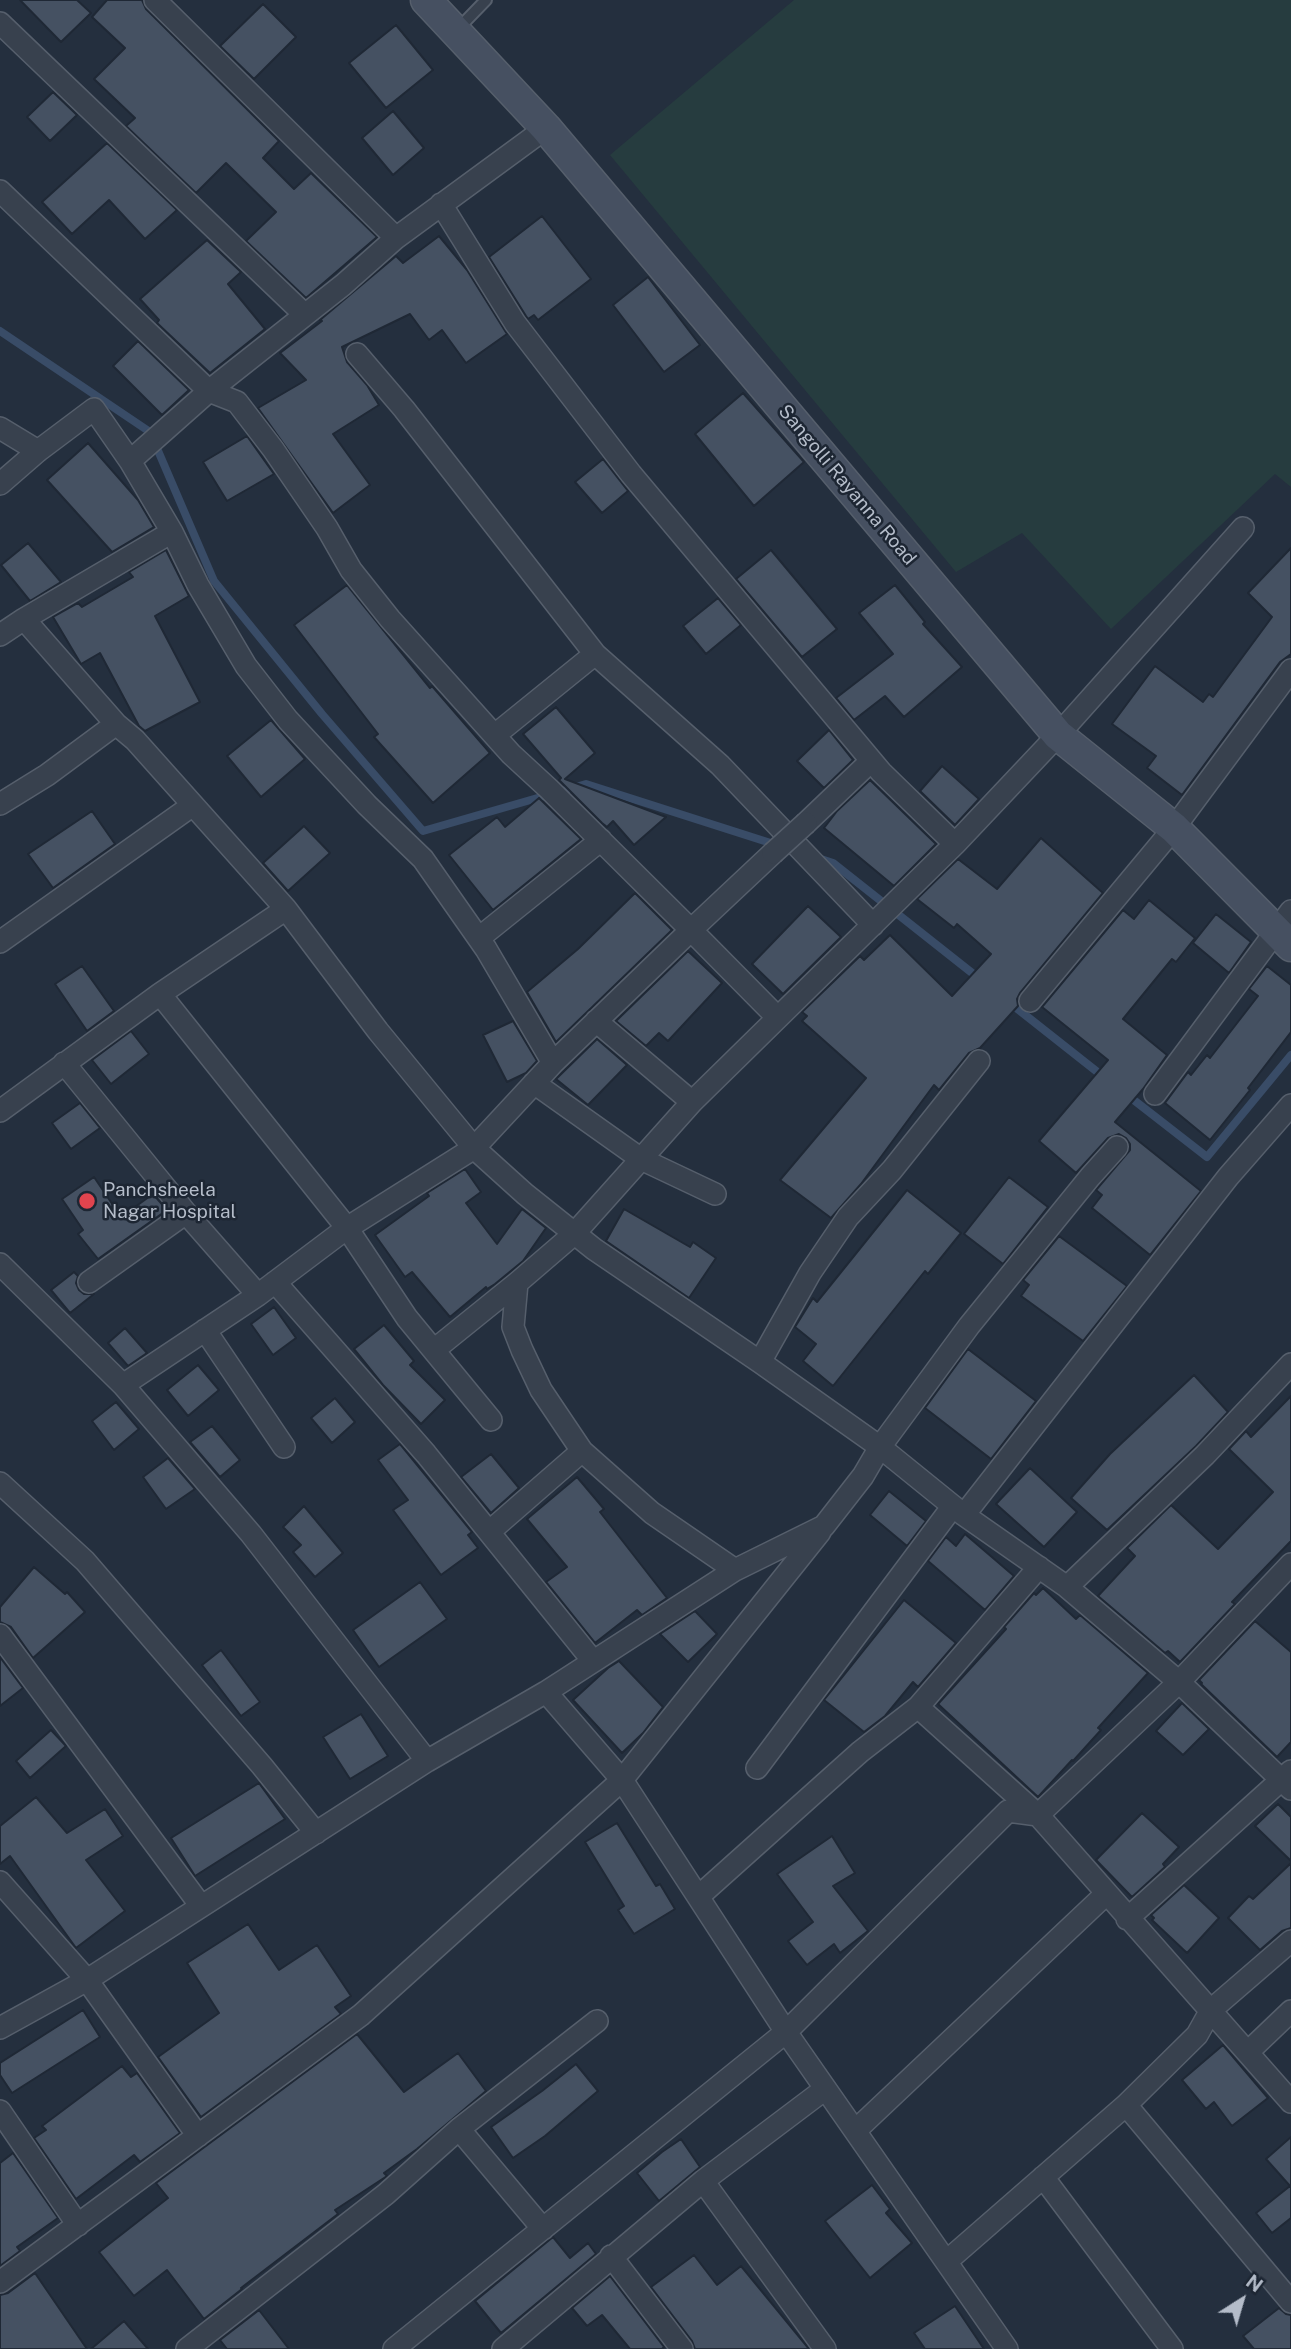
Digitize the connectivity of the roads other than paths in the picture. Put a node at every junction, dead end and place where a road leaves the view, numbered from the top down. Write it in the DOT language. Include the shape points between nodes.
graph roads {
  1 [pos="155,0"];
  2 [pos="426,0"];
  3 [pos="486,0"];
  4 [pos="0,23"];
  5 [pos="456,32"];
  6 [pos="546,128"];
  7 [pos="0,191"];
  8 [pos="441,204"];
  9 [pos="396,239"];
  10 [pos="303,314"];
  11 [pos="357,354"];
  12 [pos="209,391"];
  13 [pos="0,428"];
  14 [pos="38,451"];
  15 [pos="137,456"];
  16 [pos="0,484"];
  17 [pos="1243,528"];
  18 [pos="172,532"];
  19 [pos="24,619"];
  20 [pos="0,635"];
  21 [pos="595,654"];
  22 [pos="1291,670"];
  23 [pos="116,724"];
  24 [pos="495,735"];
  25 [pos="1058,735"];
  26 [pos="871,761"];
  27 [pos="0,804"];
  28 [pos="193,805"];
  29 [pos="1174,828"];
  30 [pos="601,840"];
  31 [pos="956,844"];
  32 [pos="286,909"];
  33 [pos="873,925"];
  34 [pos="1286,929"];
  35 [pos="691,930"];
  36 [pos="479,938"];
  37 [pos="0,942"];
  38 [pos="160,994"];
  39 [pos="1030,1001"];
  40 [pos="777,1017"];
  41 [pos="596,1021"];
  42 [pos="979,1061"];
  43 [pos="64,1063"];
  44 [pos="553,1063"];
  45 [pos="534,1083"];
  46 [pos="1155,1094"];
  47 [pos="692,1102"];
  48 [pos="1291,1105"];
  49 [pos="0,1111"];
  50 [pos="1117,1147"];
  51 [pos="474,1148"];
  52 [pos="641,1158"];
  53 [pos="715,1194"];
  54 [pos="186,1213"];
  55 [pos="347,1228"];
  56 [pos="574,1234"];
  57 [pos="0,1264"];
  58 [pos="89,1282"];
  59 [pos="517,1283"];
  60 [pos="266,1288"];
  61 [pos="205,1330"];
  62 [pos="434,1350"];
  63 [pos="760,1362"];
  64 [pos="1291,1364"];
  65 [pos="123,1385"];
  66 [pos="491,1420"];
  67 [pos="284,1447"];
  68 [pos="880,1447"];
  69 [pos="582,1451"];
  70 [pos="0,1483"];
  71 [pos="958,1510"];
  72 [pos="824,1527"];
  73 [pos="489,1532"];
  74 [pos="1291,1564"];
  75 [pos="1039,1567"];
  76 [pos="734,1570"];
  77 [pos="1067,1587"];
  78 [pos="0,1635"];
  79 [pos="593,1661"];
  80 [pos="1179,1682"];
  81 [pos="546,1692"];
  82 [pos="918,1707"];
  83 [pos="427,1760"];
  84 [pos="757,1768"];
  85 [pos="622,1780"];
  86 [pos="1288,1780"];
  87 [pos="1038,1815"];
  88 [pos="316,1833"];
  89 [pos="0,1882"];
  90 [pos="1106,1894"];
  91 [pos="698,1896"];
  92 [pos="201,1906"];
  93 [pos="1127,1919"];
  94 [pos="1291,1941"];
  95 [pos="87,1979"];
  96 [pos="1211,2010"];
  97 [pos="1291,2011"];
  98 [pos="597,2021"];
  99 [pos="0,2028"];
  100 [pos="786,2032"];
  101 [pos="1248,2052"];
  102 [pos="825,2089"];
  103 [pos="1291,2102"];
  104 [pos="1126,2105"];
  105 [pos="0,2111"];
  106 [pos="459,2129"];
  107 [pos="855,2131"];
  108 [pos="198,2136"];
  109 [pos="1043,2177"];
  110 [pos="703,2180"];
  111 [pos="78,2225"];
  112 [pos="543,2229"];
  113 [pos="611,2256"];
  114 [pos="947,2260"];
  115 [pos="0,2283"];
  116 [pos="1291,2302"];
  117 [pos="187,2349"];
  118 [pos="394,2349"];
  119 [pos="503,2349"];
  120 [pos="682,2349"];
  121 [pos="825,2349"];
  122 [pos="1007,2349"];
  123 [pos="1172,2349"];
  1 -- 9 [label="street"];
  2 -- 5 [label="street, Sangolli Rayanna Road"];
  3 -- 5 [label="lane"];
  4 -- 10 [label="street"];
  5 -- 6 [label="street, Sangolli Rayanna Road"];
  6 -- 8 [label="street"];
  6 -- 25 [label="street, Sangolli Rayanna Road"];
  7 -- 12 [label="street"];
  8 -- 9 [label="street"];
  8 -- 26 [label="street" via="514,323 614,453"];
  9 -- 10 [label="street"];
  10 -- 12 [label="street"];
  11 -- 21 [label="street"];
  12 -- 15 [label="street"];
  12 -- 24 [label="street" via="237,402 327,528 351,570"];
  13 -- 14 [label="street"];
  14 -- 15 [label="street" via="94,409"];
  14 -- 16 [label="street"];
  15 -- 18 [label="street"];
  17 -- 25 [label="street"];
  18 -- 19 [label="street"];
  18 -- 36 [label="street" via="246,666 288,720 423,859"];
  19 -- 20 [label="street"];
  19 -- 23 [label="street"];
  21 -- 24 [label="street"];
  21 -- 33 [label="street" via="720,765"];
  22 -- 29 [label="street"];
  23 -- 27 [label="street"];
  23 -- 28 [label="street"];
  24 -- 30 [label="street"];
  25 -- 29 [label="street, Sangolli Rayanna Road"];
  25 -- 31 [label="street"];
  26 -- 31 [label="street"];
  26 -- 35 [label="street, bridge"];
  28 -- 32 [label="street"];
  28 -- 37 [label="street"];
  29 -- 34 [label="street, Sangolli Rayanna Road"];
  29 -- 39 [label="street"];
  30 -- 35 [label="street"];
  30 -- 36 [label="street"];
  31 -- 33 [label="street"];
  32 -- 38 [label="street"];
  32 -- 51 [label="street"];
  33 -- 40 [label="street"];
  34 -- 46 [label="street"];
  35 -- 40 [label="street"];
  35 -- 41 [label="street"];
  36 -- 44 [label="street"];
  38 -- 43 [label="street"];
  38 -- 55 [label="street"];
  40 -- 47 [label="street"];
  41 -- 44 [label="street"];
  41 -- 47 [label="street"];
  42 -- 63 [label="street" via="848,1217"];
  43 -- 49 [label="street"];
  43 -- 54 [label="street"];
  44 -- 45 [label="street"];
  45 -- 51 [label="street"];
  45 -- 52 [label="street"];
  47 -- 52 [label="street"];
  48 -- 71 [label="street"];
  50 -- 68 [label="street" via="969,1326"];
  51 -- 55 [label="street"];
  51 -- 56 [label="street"];
  52 -- 53 [label="street"];
  52 -- 56 [label="street"];
  54 -- 58 [label="street"];
  54 -- 60 [label="street"];
  55 -- 60 [label="street"];
  55 -- 62 [label="street"];
  56 -- 59 [label="street"];
  56 -- 63 [label="street"];
  57 -- 65 [label="street"];
  59 -- 62 [label="street"];
  59 -- 69 [label="street" via="513,1327 541,1391"];
  60 -- 61 [label="street"];
  60 -- 73 [label="street" via="426,1454"];
  61 -- 65 [label="street"];
  61 -- 67 [label="street"];
  62 -- 66 [label="street"];
  63 -- 68 [label="street"];
  64 -- 77 [label="street" via="1205,1455"];
  65 -- 83 [label="street" via="251,1534"];
  68 -- 71 [label="street"];
  68 -- 72 [label="street"];
  69 -- 73 [label="street"];
  69 -- 76 [label="street" via="652,1513"];
  70 -- 88 [label="street" via="85,1561"];
  71 -- 75 [label="street"];
  71 -- 84 [label="street"];
  72 -- 76 [label="street"];
  72 -- 85 [label="street"];
  73 -- 79 [label="street"];
  74 -- 80 [label="street"];
  75 -- 77 [label="street"];
  75 -- 82 [label="street"];
  76 -- 79 [label="street"];
  77 -- 80 [label="street"];
  78 -- 92 [label="street"];
  79 -- 81 [label="street"];
  80 -- 86 [label="street"];
  80 -- 87 [label="street"];
  81 -- 83 [label="street"];
  81 -- 85 [label="street"];
  82 -- 87 [label="street"];
  82 -- 91 [label="street" via="860,1752"];
  83 -- 88 [label="street"];
  85 -- 91 [label="street"];
  85 -- 108 [label="street" via="361,2015"];
  86 -- 93 [label="street"];
  87 -- 90 [label="street"];
  87 -- 100 [label="street" via="1008,1811"];
  88 -- 92 [label="street"];
  89 -- 95 [label="street"];
  90 -- 93 [label="street"];
  90 -- 107 [label="street"];
  91 -- 100 [label="street"];
  92 -- 95 [label="street"];
  93 -- 96 [label="street"];
  94 -- 96 [label="street"];
  95 -- 99 [label="street"];
  95 -- 108 [label="street"];
  96 -- 101 [label="street"];
  96 -- 104 [label="street" via="1197,2035"];
  97 -- 101 [label="street"];
  98 -- 106 [label="street"];
  100 -- 102 [label="street"];
  100 -- 112 [label="street"];
  101 -- 103 [label="street"];
  102 -- 107 [label="street"];
  102 -- 110 [label="street"];
  104 -- 109 [label="street"];
  104 -- 116 [label="street"];
  105 -- 111 [label="street"];
  106 -- 112 [label="street"];
  106 -- 117 [label="street" via="386,2193"];
  107 -- 114 [label="street"];
  108 -- 111 [label="street"];
  109 -- 114 [label="street"];
  109 -- 123 [label="street"];
  110 -- 113 [label="street"];
  110 -- 121 [label="street"];
  111 -- 115 [label="street"];
  112 -- 118 [label="street"];
  113 -- 119 [label="street"];
  113 -- 120 [label="street"];
  114 -- 122 [label="street"];
}
